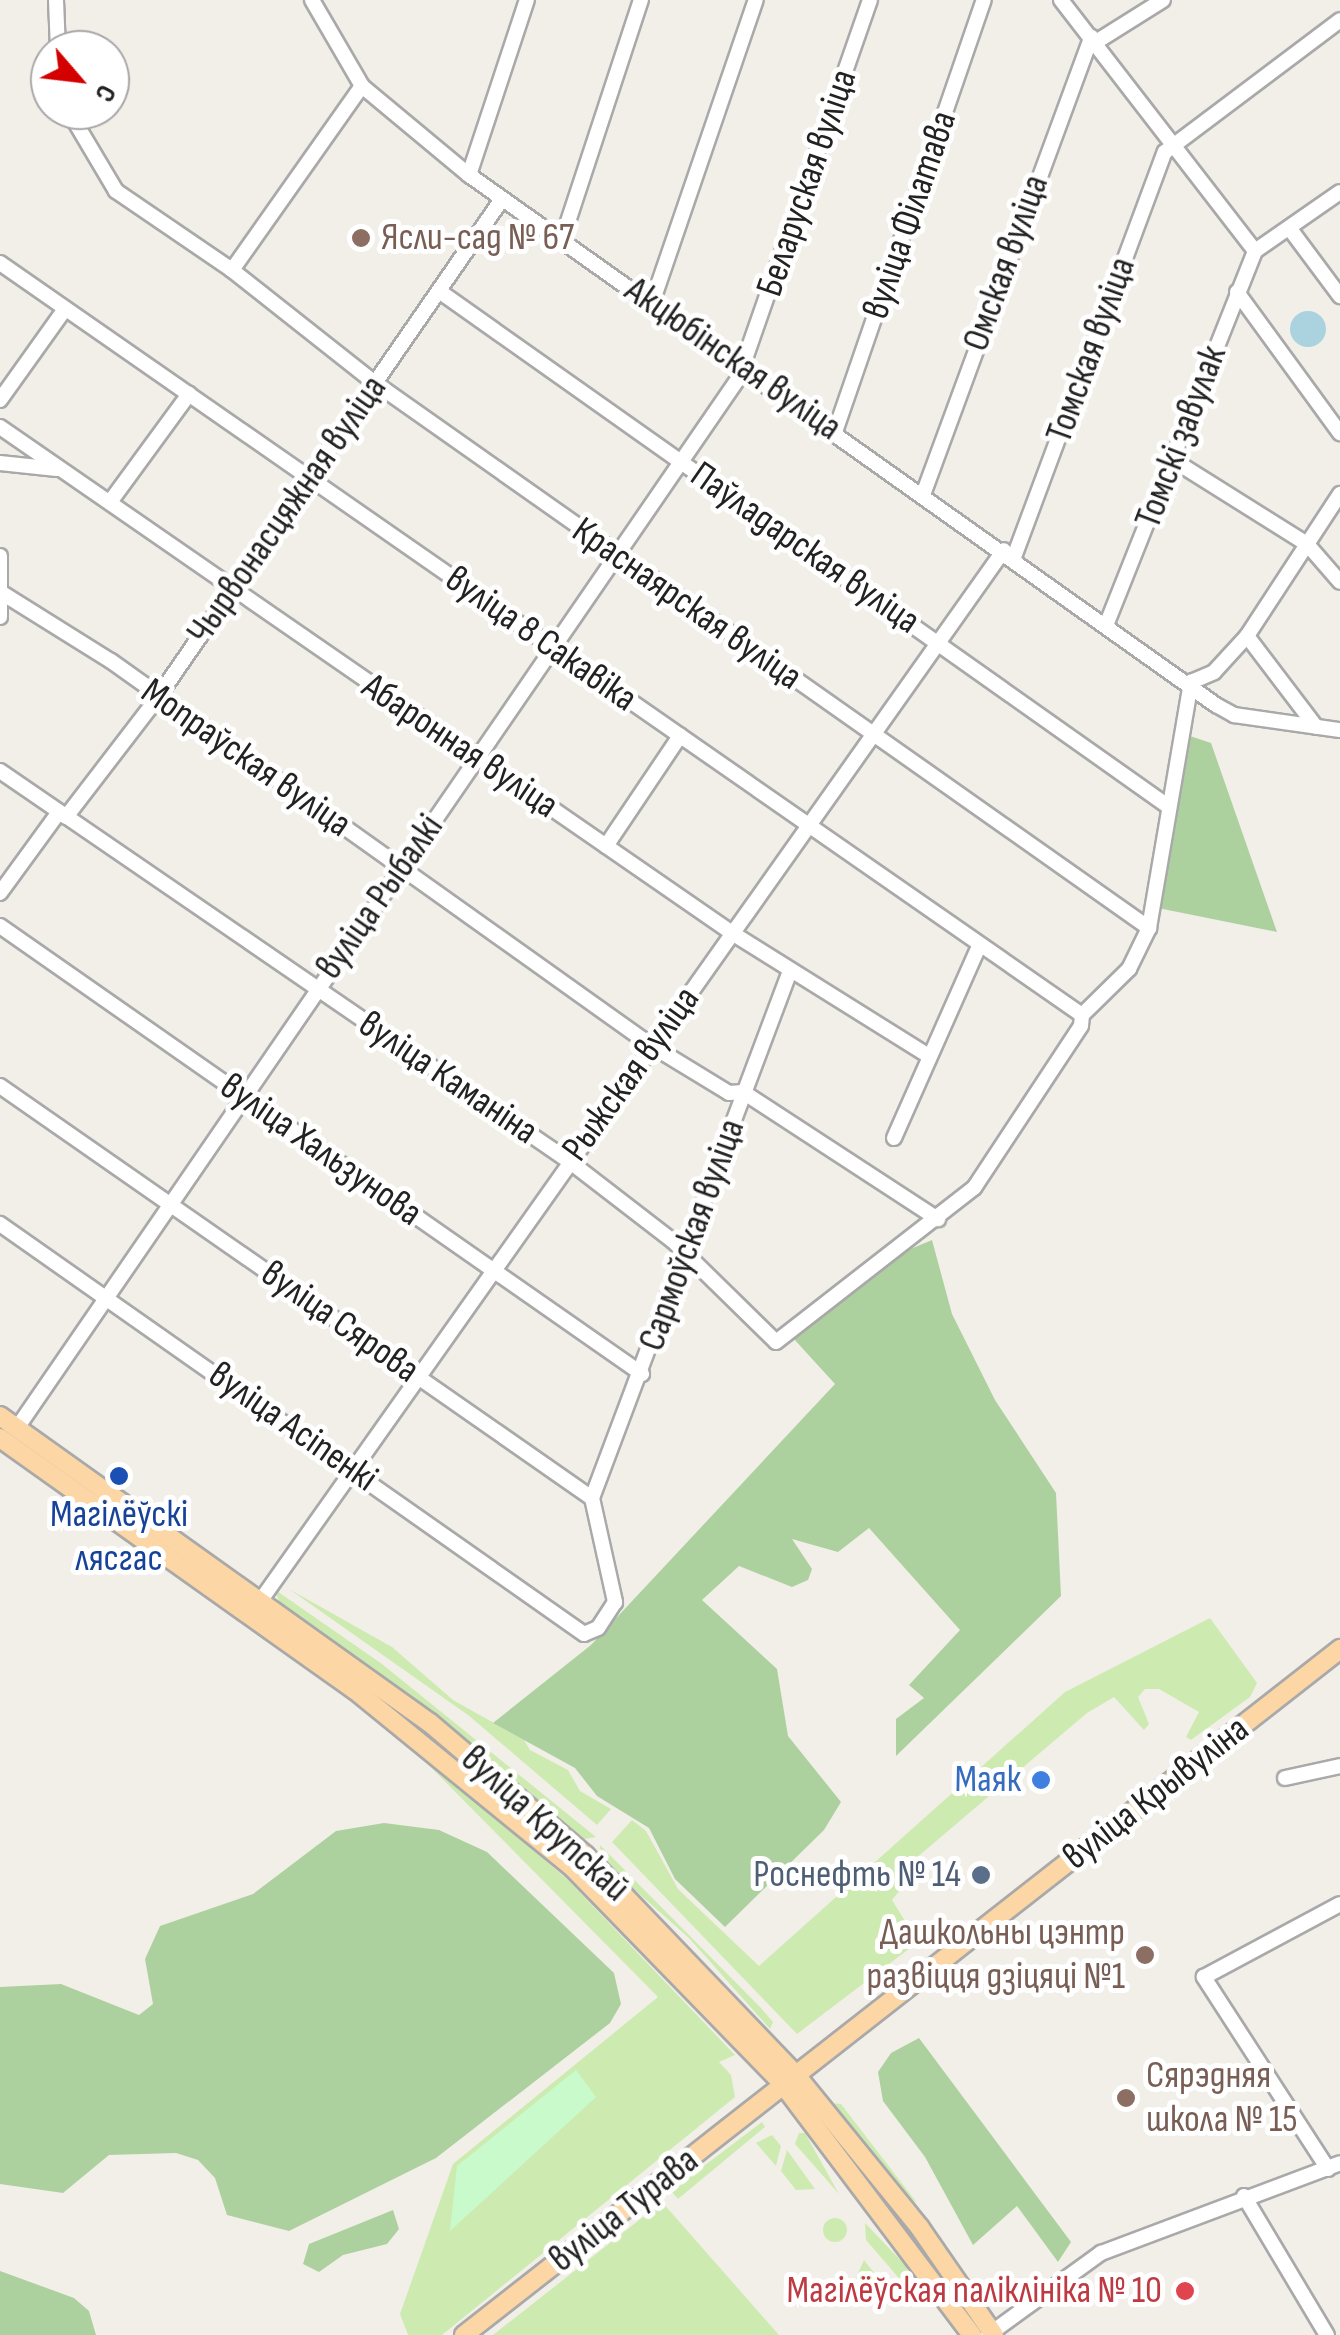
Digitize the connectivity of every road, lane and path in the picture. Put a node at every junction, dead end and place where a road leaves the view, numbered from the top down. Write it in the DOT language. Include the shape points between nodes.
graph roads {
  1 [pos="56,0"];
  2 [pos="312,0"];
  3 [pos="527,0"];
  4 [pos="641,0"];
  5 [pos="756,0"];
  6 [pos="870,0"];
  7 [pos="984,0"];
  8 [pos="1061,0"];
  9 [pos="1162,0"];
  10 [pos="1340,20"];
  11 [pos="57,30"];
  12 [pos="1093,40"];
  13 [pos="362,86"];
  14 [pos="80,130"];
  15 [pos="1171,144"];
  16 [pos="469,175"];
  17 [pos="1340,192"];
  18 [pos="502,198"];
  19 [pos="1290,229"];
  20 [pos="562,240"];
  21 [pos="1255,252"];
  22 [pos="0,263"];
  23 [pos="232,270"];
  24 [pos="438,292"];
  25 [pos="1237,292"];
  26 [pos="1340,296"];
  27 [pos="652,303"];
  28 [pos="66,308"];
  29 [pos="744,367"];
  30 [pos="375,383"];
  31 [pos="189,394"];
  32 [pos="0,400"];
  33 [pos="0,427"];
  34 [pos="836,429"];
  35 [pos="1340,434"];
  36 [pos="1174,460"];
  37 [pos="0,462"];
  38 [pos="681,462"];
  39 [pos="63,469"];
  40 [pos="308,478"];
  41 [pos="924,492"];
  42 [pos="1340,494"];
  43 [pos="110,502"];
  44 [pos="1307,544"];
  45 [pos="618,554"];
  46 [pos="1009,554"];
  47 [pos="0,556"];
  48 [pos="1340,582"];
  49 [pos="230,589"];
  50 [pos="2,593"];
  51 [pos="0,618"];
  52 [pos="1106,622"];
  53 [pos="1247,636"];
  54 [pos="938,640"];
  55 [pos="553,647"];
  56 [pos="1191,682"];
  57 [pos="158,697"];
  58 [pos="1316,727"];
  59 [pos="1340,730"];
  60 [pos="871,734"];
  61 [pos="680,736"];
  62 [pos="476,756"];
  63 [pos="0,771"];
  64 [pos="1169,807"];
  65 [pos="62,815"];
  66 [pos="808,823"];
  67 [pos="606,846"];
  68 [pos="400,867"];
  69 [pos="0,894"];
  70 [pos="0,926"];
  71 [pos="1150,928"];
  72 [pos="732,933"];
  73 [pos="979,946"];
  74 [pos="790,971"];
  75 [pos="317,988"];
  76 [pos="1082,1015"];
  77 [pos="652,1046"];
  78 [pos="927,1055"];
  79 [pos="0,1086"];
  80 [pos="743,1092"];
  81 [pos="242,1096"];
  82 [pos="894,1138"];
  83 [pos="569,1161"];
  84 [pos="168,1204"];
  85 [pos="938,1219"];
  86 [pos="0,1224"];
  87 [pos="686,1254"];
  88 [pos="493,1270"];
  89 [pos="105,1297"];
  90 [pos="642,1374"];
  91 [pos="419,1377"];
  92 [pos="0,1416"];
  93 [pos="17,1428"];
  94 [pos="0,1438"];
  95 [pos="353,1469"];
  96 [pos="592,1498"];
  97 [pos="261,1600"];
  98 [pos="1340,1649"];
  99 [pos="1340,1766"];
  100 [pos="1285,1778"];
  101 [pos="1340,1904"];
  102 [pos="788,2079"];
  103 [pos="1334,2166"];
  104 [pos="1244,2196"];
  105 [pos="991,2334"];
  106 [pos="464,2335"];
  107 [pos="972,2335"];
  108 [pos="1327,2335"];
  1 -- 11 [label="street"];
  2 -- 13 [label="street, Акцюбінская вуліца"];
  3 -- 16 [label="street"];
  4 -- 20 [label="street"];
  5 -- 27 [label="street"];
  6 -- 29 [label="street, Беларуская вуліца"];
  7 -- 34 [label="street, вуліца Філатава"];
  8 -- 12 [label="street"];
  9 -- 12 [label="street"];
  10 -- 15 [label="street"];
  12 -- 15 [label="street"];
  12 -- 41 [label="street, Омская вуліца"];
  13 -- 16 [label="street, Акцюбінская вуліца"];
  13 -- 23 [label="street"];
  14 -- 23 [label="street, Краснаярская вуліца" via="116,191"];
  15 -- 21 [label="street"];
  15 -- 46 [label="street, Томская вуліца"];
  16 -- 18 [label="street, Акцюбінская вуліца"];
  17 -- 19 [label="street"];
  18 -- 20 [label="street, Акцюбінская вуліца"];
  18 -- 24 [label="street, Чырвонасцяжная вуліца"];
  19 -- 21 [label="street"];
  19 -- 26 [label="street"];
  20 -- 27 [label="street, Акцюбінская вуліца"];
  21 -- 25 [label="street, Томскі завулак"];
  22 -- 28 [label="street, вуліца 8 Сакавіка"];
  23 -- 30 [label="street, Краснаярская вуліца"];
  24 -- 30 [label="street, Чырвонасцяжная вуліца"];
  24 -- 38 [label="street, Паўладарская вуліца"];
  25 -- 35 [label="street"];
  25 -- 36 [label="street, Томскі завулак"];
  27 -- 29 [label="street, Акцюбінская вуліца"];
  28 -- 31 [label="street, вуліца 8 Сакавіка"];
  28 -- 32 [label="street"];
  29 -- 34 [label="street, Акцюбінская вуліца"];
  29 -- 38 [label="street, вуліца Рыбалкі"];
  30 -- 40 [label="street, Чырвонасцяжная вуліца"];
  30 -- 45 [label="street, Краснаярская вуліца"];
  31 -- 40 [label="street, вуліца 8 Сакавіка"];
  31 -- 43 [label="street"];
  33 -- 39 [label="street, Абаронная вуліца"];
  34 -- 41 [label="street, Акцюбінская вуліца"];
  36 -- 44 [label="street"];
  36 -- 52 [label="street, Томскі завулак"];
  37 -- 39 [label="street"];
  38 -- 45 [label="street, вуліца Рыбалкі"];
  38 -- 54 [label="street, Паўладарская вуліца"];
  39 -- 43 [label="street, Абаронная вуліца"];
  40 -- 49 [label="street, Чырвонасцяжная вуліца"];
  40 -- 55 [label="street, вуліца 8 Сакавіка"];
  41 -- 46 [label="street, Акцюбінская вуліца"];
  42 -- 44 [label="street"];
  43 -- 49 [label="street, Абаронная вуліца"];
  44 -- 48 [label="street"];
  44 -- 53 [label="street"];
  45 -- 55 [label="street, вуліца Рыбалкі"];
  45 -- 60 [label="street, Краснаярская вуліца"];
  46 -- 52 [label="street, Акцюбінская вуліца"];
  46 -- 54 [label="street, Рыжская вуліца"];
  47 -- 50 [label="street"];
  49 -- 57 [label="street, Чырвонасцяжная вуліца"];
  49 -- 62 [label="street, Абаронная вуліца"];
  50 -- 51 [label="street"];
  50 -- 57 [label="street, Мопраўская вуліца" via="19,598"];
  52 -- 56 [label="street, Акцюбінская вуліца"];
  53 -- 56 [label="street" via="1214,672"];
  53 -- 58 [label="street"];
  54 -- 60 [label="street, Рыжская вуліца"];
  54 -- 64 [label="street, Паўладарская вуліца"];
  55 -- 61 [label="street, вуліца 8 Сакавіка"];
  55 -- 62 [label="street, вуліца Рыбалкі"];
  56 -- 58 [label="street, Акцюбінская вуліца" via="1234,715"];
  56 -- 64 [label="street"];
  57 -- 65 [label="street, Чырвонасцяжная вуліца"];
  57 -- 68 [label="street, Мопраўская вуліца"];
  58 -- 59 [label="street, Акцюбінская вуліца"];
  60 -- 66 [label="street, Рыжская вуліца"];
  60 -- 71 [label="street, Краснаярская вуліца"];
  61 -- 66 [label="street, вуліца 8 Сакавіка"];
  61 -- 67 [label="street"];
  62 -- 67 [label="street, Абаронная вуліца"];
  62 -- 68 [label="street, вуліца Рыбалкі"];
  63 -- 65 [label="street, вуліца Каманіна"];
  64 -- 71 [label="street"];
  65 -- 69 [label="street, Чырвонасцяжная вуліца"];
  65 -- 75 [label="street, вуліца Каманіна"];
  66 -- 72 [label="street, Рыжская вуліца"];
  66 -- 73 [label="street, вуліца 8 Сакавіка"];
  67 -- 72 [label="street, Абаронная вуліца"];
  68 -- 75 [label="street, вуліца Рыбалкі"];
  68 -- 77 [label="street, Мопраўская вуліца"];
  70 -- 81 [label="street, вуліца Хальзунова"];
  71 -- 76 [label="street" via="1129,969"];
  72 -- 74 [label="street, Абаронная вуліца"];
  72 -- 77 [label="street, Рыжская вуліца"];
  73 -- 76 [label="street, вуліца 8 Сакавіка"];
  73 -- 78 [label="street"];
  74 -- 78 [label="street, Абаронная вуліца"];
  74 -- 80 [label="street, Сармоўская вуліца"];
  75 -- 81 [label="street, вуліца Рыбалкі"];
  75 -- 83 [label="street, вуліца Каманіна"];
  76 -- 85 [label="street" via="974,1188"];
  77 -- 80 [label="street, Мопраўская вуліца" via="730,1092"];
  77 -- 83 [label="street, Рыжская вуліца"];
  78 -- 82 [label="street"];
  79 -- 84 [label="street, вуліца Сярова"];
  80 -- 85 [label="street, Мопраўская вуліца"];
  80 -- 87 [label="street, Сармоўская вуліца"];
  81 -- 84 [label="street, вуліца Рыбалкі"];
  81 -- 88 [label="street, вуліца Хальзунова"];
  83 -- 87 [label="street, вуліца Каманіна"];
  83 -- 88 [label="street, Рыжская вуліца"];
  84 -- 89 [label="street, вуліца Рыбалкі"];
  84 -- 91 [label="street, вуліца Сярова"];
  85 -- 87 [label="street, вуліца Каманіна" via="872,1262 776,1342"];
  86 -- 89 [label="street, вуліца Асіпенкі"];
  87 -- 90 [label="street, Сармоўская вуліца"];
  88 -- 90 [label="street, вуліца Хальзунова"];
  88 -- 91 [label="street, Рыжская вуліца"];
  89 -- 93 [label="street, вуліца Рыбалкі"];
  89 -- 95 [label="street, вуліца Асіпенкі"];
  90 -- 96 [label="street, Сармоўская вуліца"];
  91 -- 95 [label="street, Рыжская вуліца"];
  91 -- 96 [label="street, вуліца Сярова"];
  92 -- 93 [label="main road, вуліца Крупскай"];
  93 -- 97 [label="main road, вуліца Крупскай"];
  94 -- 102 [label="main road, вуліца Крупскай" via="346,1684 510,1811"];
  95 -- 96 [label="street, вуліца Асіпенкі" via="584,1634 598,1628 616,1602"];
  95 -- 97 [label="street, Рыжская вуліца"];
  97 -- 102 [label="main road, вуліца Крупскай" via="430,1723 535,1810 702,1972"];
  98 -- 102 [label="main road, вуліца Крывуліна"];
  99 -- 100 [label="street"];
  101 -- 103 [label="street" via="1204,1977"];
  102 -- 105 [label="main road, вуліца Крупскай" via="920,2228"];
  102 -- 106 [label="main road, вуліца Турава"];
  102 -- 107 [label="main road, вуліца Крупскай"];
  103 -- 104 [label="street"];
  104 -- 105 [label="street" via="1101,2254"];
  104 -- 108 [label="street"];
}
